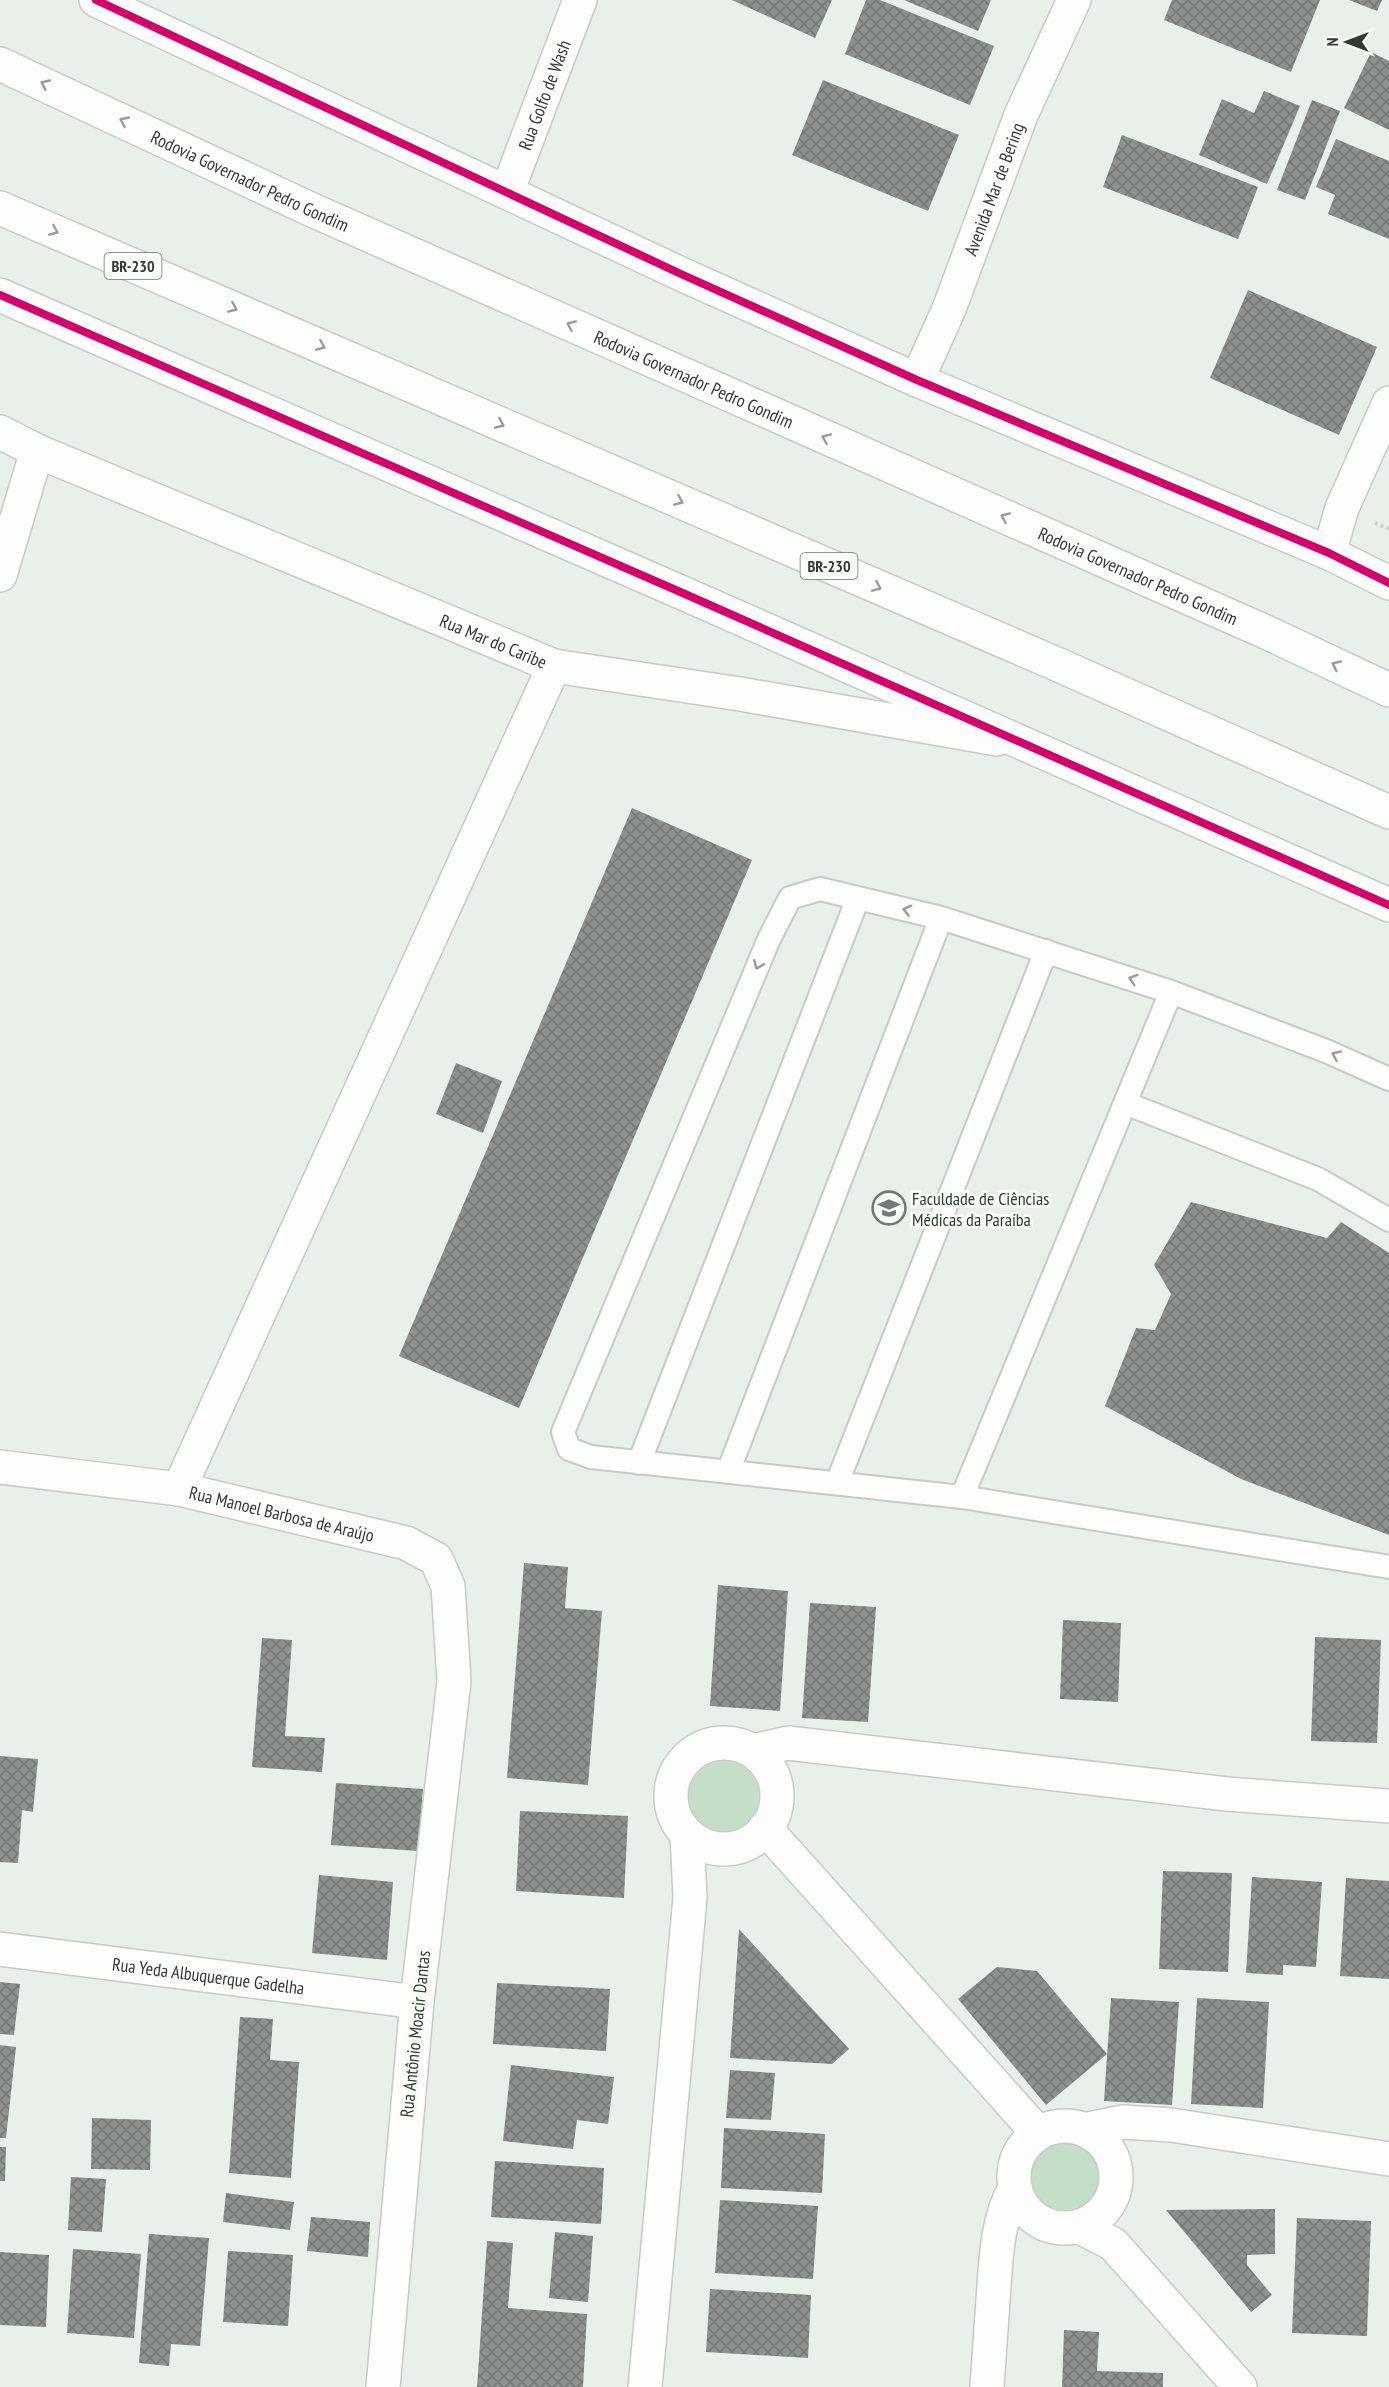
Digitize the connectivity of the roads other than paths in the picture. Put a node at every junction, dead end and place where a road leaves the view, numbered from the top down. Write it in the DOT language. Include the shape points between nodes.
graph roads {
  1 [pos="580,0"];
  2 [pos="1074,0"];
  3 [pos="108,3"];
  4 [pos="0,64"];
  5 [pos="507,192"];
  6 [pos="0,208"];
  7 [pos="0,295"];
  8 [pos="917,380"];
  9 [pos="1389,404"];
  10 [pos="0,432"];
  11 [pos="37,451"];
  12 [pos="1329,553"];
  13 [pos="0,575"];
  14 [pos="1389,583"];
  15 [pos="554,666"];
  16 [pos="1389,690"];
  17 [pos="1017,742"];
  18 [pos="1389,812"];
  19 [pos="858,898"];
  20 [pos="1389,905"];
  21 [pos="941,918"];
  22 [pos="1046,951"];
  23 [pos="1171,992"];
  24 [pos="1389,1079"];
  25 [pos="1125,1103"];
  26 [pos="1389,1220"];
  27 [pos="639,1463"];
  28 [pos="0,1467"];
  29 [pos="728,1472"];
  30 [pos="837,1484"];
  31 [pos="179,1489"];
  32 [pos="962,1497"];
  33 [pos="1389,1567"];
  34 [pos="454,1681"];
  35 [pos="828,1747"];
  36 [pos="753,1750"];
  37 [pos="773,1778"];
  38 [pos="1389,1806"];
  39 [pos="765,1828"];
  40 [pos="687,1834"];
  41 [pos="719,1849"];
  42 [pos="690,1898"];
  43 [pos="0,1949"];
  44 [pos="417,2002"];
  45 [pos="1154,2126"];
  46 [pos="1084,2130"];
  47 [pos="1038,2133"];
  48 [pos="1111,2154"];
  49 [pos="1389,2159"];
  50 [pos="1015,2188"];
  51 [pos="1092,2219"];
  52 [pos="1038,2221"];
  53 [pos="996,2266"];
  54 [pos="383,2387"];
  55 [pos="645,2387"];
  56 [pos="987,2387"];
  57 [pos="1240,2387"];
  1 -- 5 [label="main road, Rua Golfo de Wash"];
  2 -- 8 [label="main road, Avenida Mar de Bering" via="1021,114 949,309"];
  3 -- 5 [label="main road"];
  16 -- 4 [label="main road, Rodovia Governador Pedro Gondim, one-way" via="310,209"];
  5 -- 8 [label="main road"];
  6 -- 18 [label="main road, BR-230, one-way" via="1052,662"];
  7 -- 17 [label="main road"];
  8 -- 12 [label="main road"];
  9 -- 12 [label="main road" via="1342,508"];
  10 -- 11 [label="main road, Rua Mar do Caribe"];
  11 -- 13 [label="main road"];
  11 -- 15 [label="main road, Rua Mar do Caribe"];
  12 -- 14 [label="main road"];
  15 -- 17 [label="main road, Rua Mar do Caribe"];
  15 -- 31 [label="main road"];
  17 -- 20 [label="main road"];
  21 -- 19 [label="lane, one-way"];
  19 -- 27 [label="lane"];
  19 -- 27 [label="lane, one-way" via="820,889 790,898 562,1432 569,1449 591,1457"];
  21 -- 22 [label="lane"];
  21 -- 29 [label="lane"];
  23 -- 22 [label="lane, one-way"];
  22 -- 30 [label="lane"];
  24 -- 23 [label="lane, one-way"];
  23 -- 25 [label="lane"];
  25 -- 26 [label="lane" via="1318,1179"];
  25 -- 32 [label="lane"];
  27 -- 29 [label="lane"];
  28 -- 31 [label="main road, Rua Manoel Barbosa de Araújo"];
  29 -- 30 [label="lane"];
  30 -- 32 [label="lane"];
  31 -- 34 [label="main road, Rua Manoel Barbosa de Araújo" via="406,1543 436,1559 448,1586"];
  32 -- 33 [label="lane"];
  34 -- 44 [label="main road, Rua Antônio Moacir Dantas"];
  35 -- 36 [label="main road" via="788,1743"];
  35 -- 37 [label="main road"];
  35 -- 38 [label="main road" via="1227,1794"];
  36 -- 37 [label="main road"];
  36 -- 40 [label="main road" via="720,1743 702,1747 688,1756 671,1786 671,1804"];
  37 -- 39 [label="main road" via="777,1796 774,1813"];
  39 -- 41 [label="main road" via="753,1840"];
  39 -- 47 [label="main road"];
  40 -- 41 [label="main road" via="702,1845"];
  40 -- 42 [label="main road"];
  41 -- 42 [label="main road"];
  42 -- 55 [label="main road"];
  43 -- 44 [label="main road, Rua Yeda Albuquerque Gadelha"];
  44 -- 54 [label="main road, Rua Antônio Moacir Dantas"];
  45 -- 46 [label="main road" via="1124,2122"];
  45 -- 48 [label="main road"];
  45 -- 49 [label="main road" via="1189,2127"];
  46 -- 47 [label="main road" via="1053,2127"];
  46 -- 48 [label="main road" via="1100,2139"];
  47 -- 50 [label="main road" via="1018,2157"];
  48 -- 51 [label="main road" via="1116,2183 1112,2198"];
  50 -- 52 [label="main road" via="1023,2207"];
  50 -- 53 [label="main road" via="1002,2221"];
  51 -- 52 [label="main road" via="1058,2228"];
  51 -- 57 [label="main road"];
  52 -- 53 [label="main road"];
  53 -- 56 [label="main road"];
}
